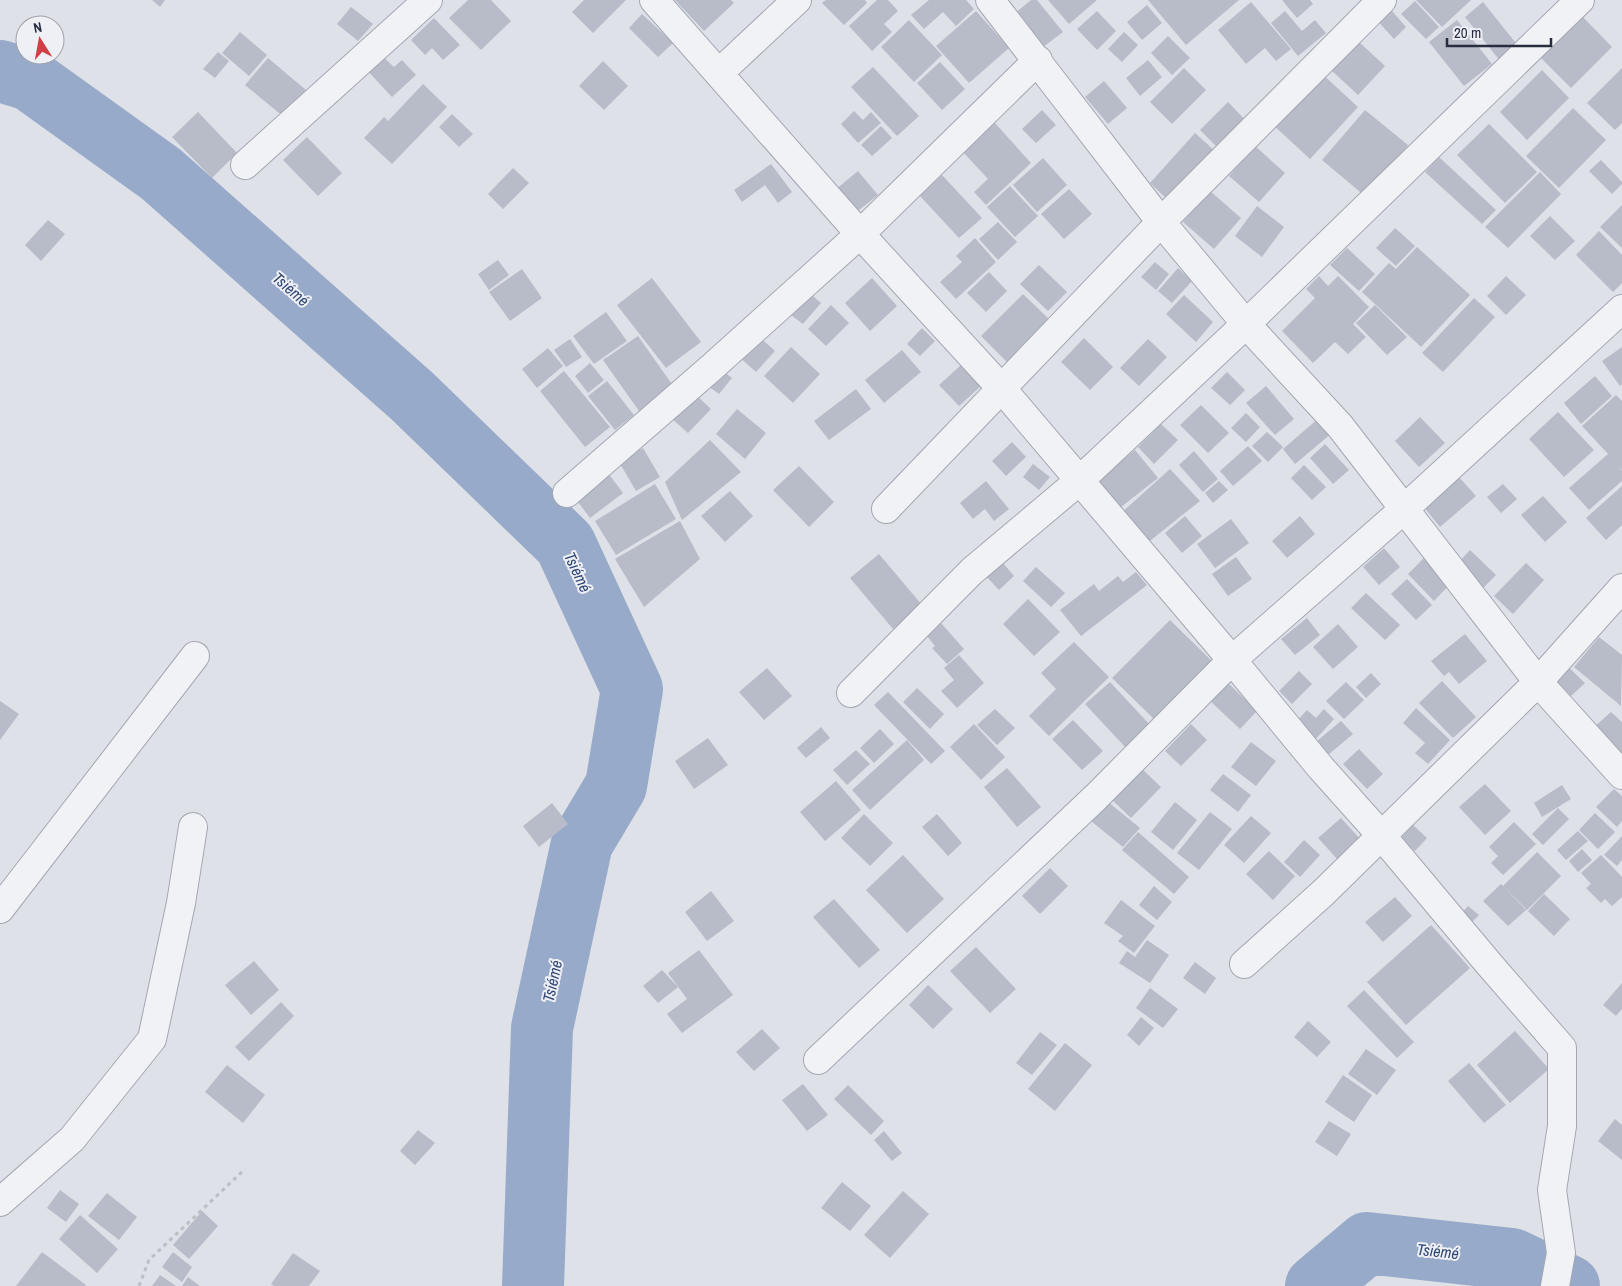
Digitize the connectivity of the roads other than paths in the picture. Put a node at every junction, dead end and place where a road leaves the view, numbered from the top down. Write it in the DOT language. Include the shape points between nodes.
graph roads {
  1 [pos="428,0"];
  2 [pos="654,0"];
  3 [pos="797,0"];
  4 [pos="990,0"];
  5 [pos="1382,0"];
  6 [pos="1580,0"];
  7 [pos="1038,60"];
  8 [pos="719,73"];
  9 [pos="245,165"];
  10 [pos="1161,222"];
  11 [pos="860,234"];
  12 [pos="1622,309"];
  13 [pos="1246,324"];
  14 [pos="1002,389"];
  15 [pos="1079,481"];
  16 [pos="568,493"];
  17 [pos="886,509"];
  18 [pos="1403,510"];
  19 [pos="1622,588"];
  20 [pos="195,656"];
  21 [pos="1232,660"];
  22 [pos="1538,682"];
  23 [pos="851,694"];
  24 [pos="1622,775"];
  25 [pos="193,827"];
  26 [pos="1381,835"];
  27 [pos="0,909"];
  28 [pos="1244,964"];
  29 [pos="818,1060"];
  30 [pos="0,1202"];
  31 [pos="1555,1286"];
  1 -- 9 [label="street"];
  2 -- 8 [label="street"];
  3 -- 8 [label="street"];
  4 -- 7 [label="street"];
  5 -- 10 [label="street"];
  6 -- 13 [label="street"];
  7 -- 10 [label="street"];
  7 -- 11 [label="street"];
  8 -- 11 [label="street"];
  10 -- 13 [label="street"];
  10 -- 14 [label="street"];
  11 -- 14 [label="street"];
  11 -- 16 [label="street"];
  12 -- 18 [label="street"];
  13 -- 15 [label="street"];
  13 -- 18 [label="street" via="1340,426"];
  14 -- 15 [label="street"];
  14 -- 17 [label="street"];
  15 -- 21 [label="street"];
  15 -- 23 [label="street" via="972,571"];
  18 -- 21 [label="street"];
  18 -- 22 [label="street"];
  19 -- 22 [label="street"];
  20 -- 27 [label="street"];
  21 -- 26 [label="street" via="1320,768"];
  21 -- 29 [label="street" via="1096,798"];
  22 -- 24 [label="street"];
  22 -- 26 [label="street"];
  25 -- 30 [label="street" via="181,904 152,1038 72,1139"];
  26 -- 28 [label="street"];
  26 -- 31 [label="street" via="1562,1048 1562,1126 1552,1190 1561,1253"];
}
